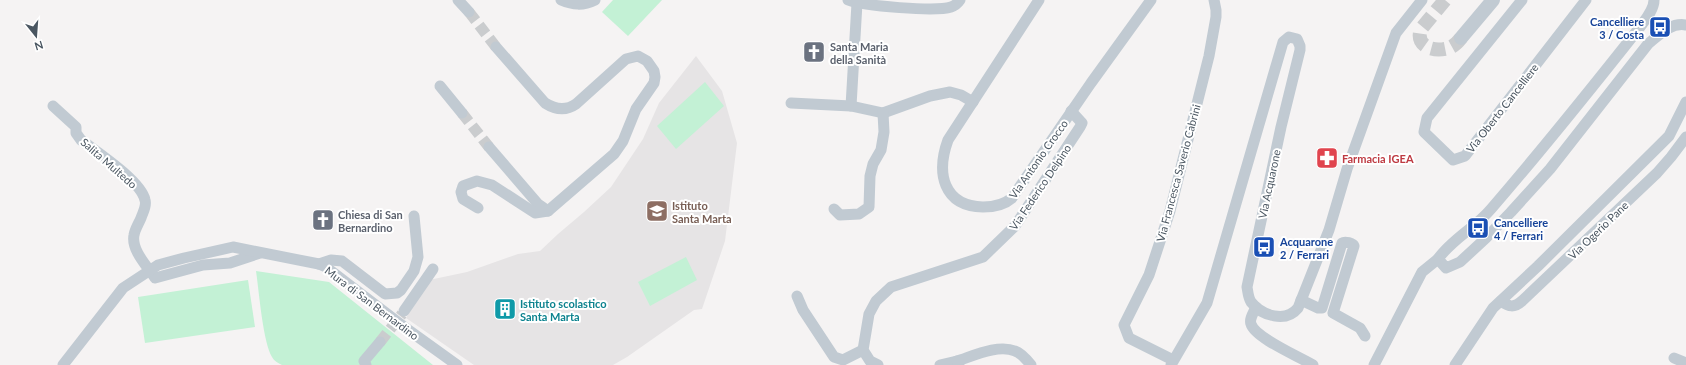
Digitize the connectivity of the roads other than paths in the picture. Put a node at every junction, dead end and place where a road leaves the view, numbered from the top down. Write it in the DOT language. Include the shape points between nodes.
graph roads {
  1 [pos="458,0"];
  2 [pos="561,0"];
  3 [pos="595,0"];
  4 [pos="960,0"];
  5 [pos="1039,0"];
  6 [pos="1151,0"];
  7 [pos="1214,0"];
  8 [pos="1422,0"];
  9 [pos="1493,0"];
  10 [pos="1522,0"];
  11 [pos="1586,0"];
  12 [pos="1654,0"];
  13 [pos="852,2"];
  14 [pos="469,12"];
  15 [pos="1686,25"];
  16 [pos="1461,38"];
  17 [pos="496,47"];
  18 [pos="440,86"];
  19 [pos="973,102"];
  20 [pos="1686,102"];
  21 [pos="791,103"];
  22 [pos="53,106"];
  23 [pos="851,106"];
  24 [pos="1071,111"];
  25 [pos="462,113"];
  26 [pos="883,113"];
  27 [pos="1686,137"];
  28 [pos="489,147"];
  29 [pos="478,208"];
  30 [pos="834,209"];
  31 [pos="548,211"];
  32 [pos="414,216"];
  33 [pos="261,253"];
  34 [pos="1438,259"];
  35 [pos="319,264"];
  36 [pos="414,271"];
  37 [pos="797,296"];
  38 [pos="1301,300"];
  39 [pos="1501,300"];
  40 [pos="1256,307"];
  41 [pos="404,311"];
  42 [pos="1365,336"];
  43 [pos="380,342"];
  44 [pos="863,350"];
  45 [pos="1674,358"];
  46 [pos="841,362"];
  47 [pos="958,363"];
  48 [pos="1172,363"];
  49 [pos="1686,363"];
  50 [pos="64,365"];
  51 [pos="366,365"];
  52 [pos="457,365"];
  53 [pos="878,365"];
  54 [pos="940,365"];
  55 [pos="1031,365"];
  56 [pos="1313,365"];
  57 [pos="1374,365"];
  58 [pos="1455,365"];
  1 -- 14 [label="street"];
  2 -- 3 [label="street" via="580,5"];
  4 -- 13 [label="street" via="951,7 938,9"];
  5 -- 19 [label="street, Via Antonio Crocco"];
  6 -- 24 [label="street, Via Antonio Crocco"];
  7 -- 48 [label="street, Via Francesca Saverio Cabrini" via="1216,16 1208,56 1170,211 1148,275 1124,325 1129,338"];
  8 -- 38 [label="street" via="1396,33 1347,169 1329,230"];
  9 -- 16 [label="street"];
  10 -- 11 [label="street, Via Oberto Cancelliere" via="1427,118 1424,132 1453,160 1465,156"];
  12 -- 34 [label="street" via="1650,14 1566,121 1489,212 1446,248"];
  13 -- 23 [label="street"];
  15 -- 34 [label="street" via="1676,24 1648,44 1550,169 1486,238 1460,262 1446,268"];
  17 -- 31 [label="street" via="545,103 556,108 570,108 576,104 626,59 638,56 654,71 654,83 636,109 614,154"];
  18 -- 25 [label="street"];
  19 -- 24 [label="street, Via Antonio Crocco" via="948,140 943,165 944,183 949,192 964,204 972,206 998,205 1012,198"];
  19 -- 26 [label="street" via="962,95 950,92 930,96"];
  20 -- 39 [label="street" via="1669,136"];
  21 -- 23 [label="street"];
  22 -- 33 [label="street, Salita Multedo" via="76,127 76,133 81,140 141,190 145,207 134,235 134,244 155,278 203,265 230,263"];
  23 -- 26 [label="street"];
  24 -- 44 [label="street, Via Federico Delpino" via="1082,123 1015,226 983,257 891,287 876,301 869,314"];
  26 -- 30 [label="street" via="884,132 881,150 870,176 869,207 859,214 840,214"];
  27 -- 39 [label="street, Via Ogerio Pane" via="1657,173 1522,301 1511,306"];
  28 -- 31 [label="street" via="538,204"];
  29 -- 31 [label="street" via="463,199 461,192 463,186 477,181 492,185 535,213"];
  32 -- 36 [label="street" via="418,257"];
  33 -- 35 [label="street, Mura di San Bernardino"];
  33 -- 50 [label="street, Mura di San Bernardino" via="233,247 158,265 123,288"];
  34 -- 57 [label="street" via="1422,272"];
  35 -- 36 [label="street" via="331,260 342,261 385,294 390,295 401,290"];
  35 -- 52 [label="street, Mura di San Bernardino" via="333,271"];
  36 -- 41 [label="street" via="433,270"];
  37 -- 46 [label="street" via="803,310 834,357"];
  38 -- 40 [label="street" via="1296,311 1287,316 1274,316"];
  38 -- 42 [label="street" via="1322,308 1342,243 1353,244 1333,313 1360,328"];
  39 -- 58 [label="street" via="1480,326"];
  40 -- 48 [label="street, Via Acquarone" via="1250,301 1247,286 1300,50 1299,42 1293,37 1286,39 1281,46 1207,303"];
  40 -- 56 [label="street" via="1250,320 1258,335"];
  43 -- 51 [label="street" via="364,361"];
  44 -- 46 [label="street"];
  44 -- 53 [label="street" via="870,361"];
  45 -- 49 [label="street"];
  47 -- 54 [label="street"];
  47 -- 55 [label="street" via="992,350 1014,350"];
}
